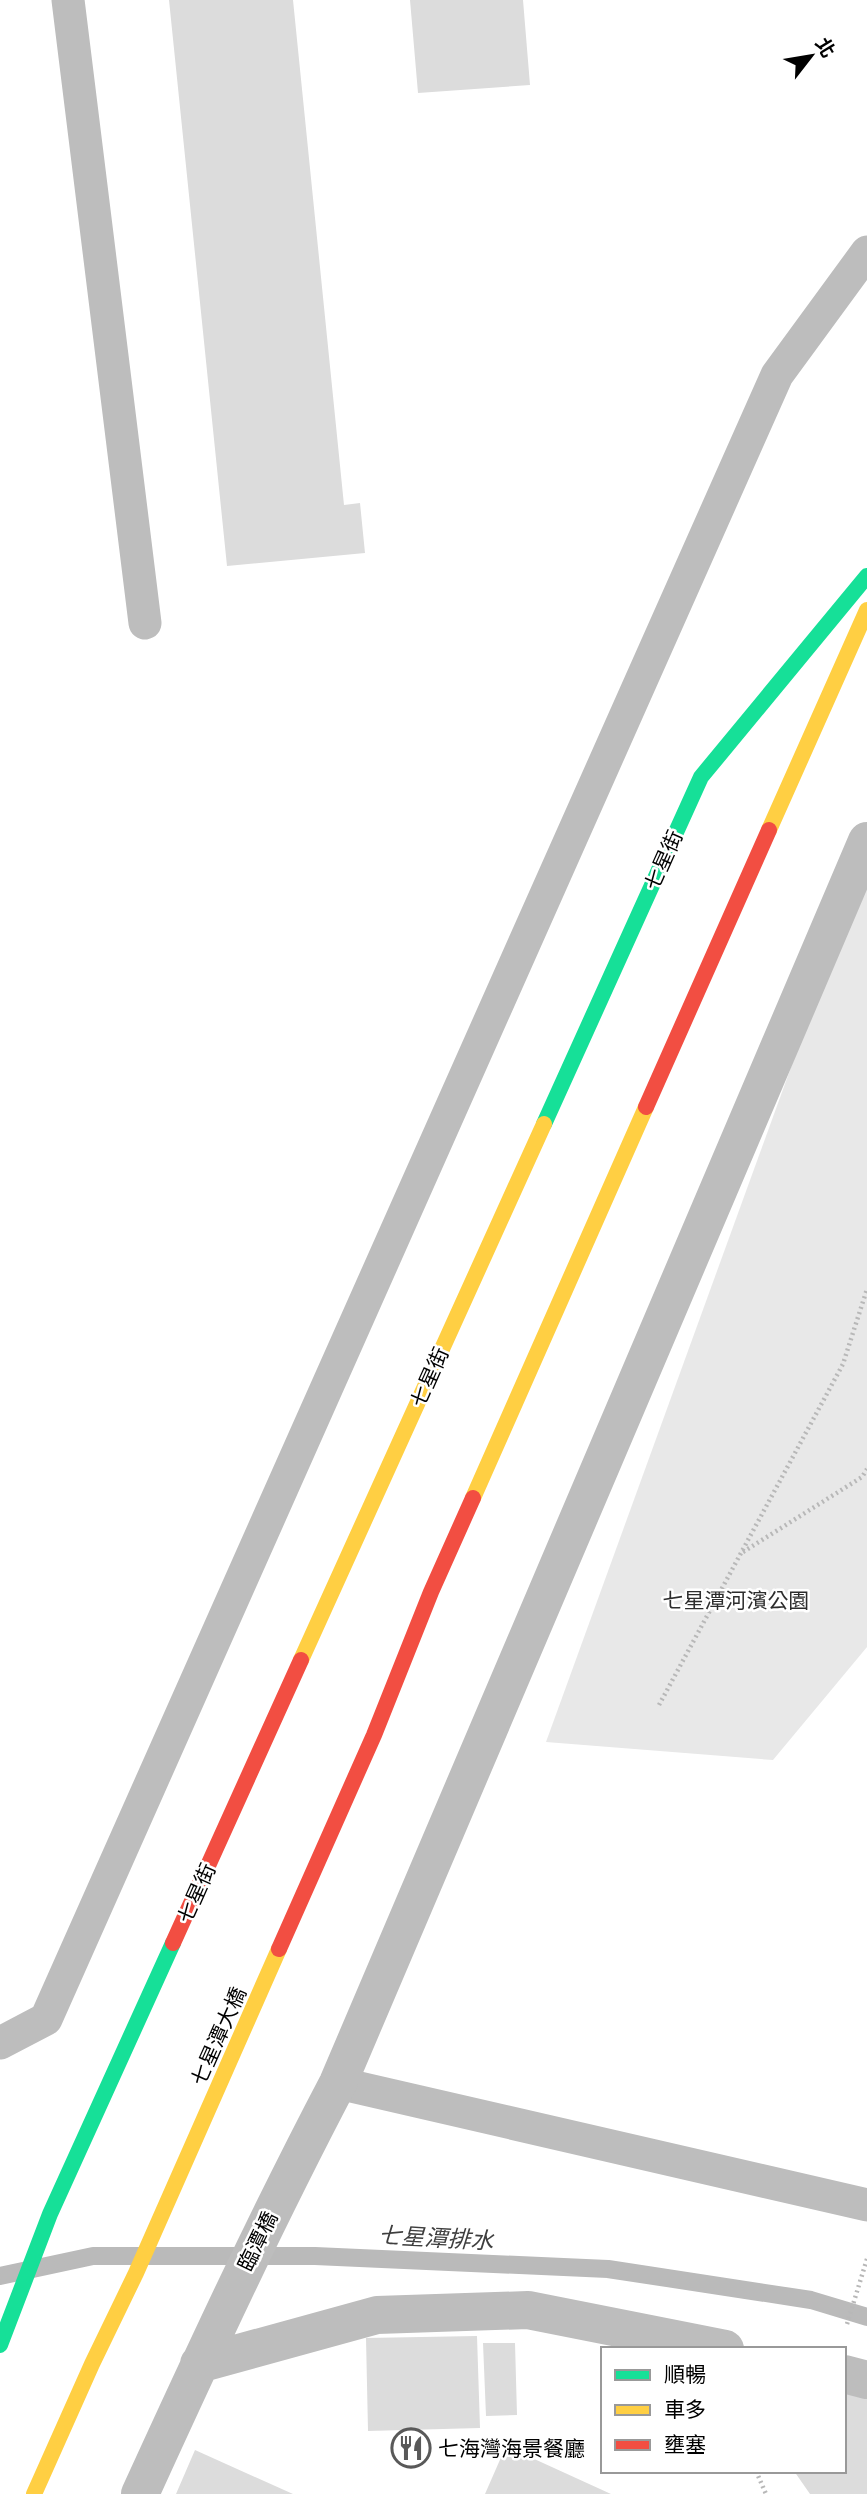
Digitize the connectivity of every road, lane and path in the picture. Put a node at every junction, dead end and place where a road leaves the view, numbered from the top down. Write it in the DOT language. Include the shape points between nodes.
graph roads {
  1 [pos="68,0"];
  2 [pos="867,252"];
  3 [pos="867,576"];
  4 [pos="867,610"];
  5 [pos="145,623"];
  6 [pos="867,841"];
  7 [pos="867,1289"];
  8 [pos="867,1469"];
  9 [pos="743,1552"];
  10 [pos="659,1705"];
  11 [pos="0,2043"];
  12 [pos="338,2083"];
  13 [pos="867,2205"];
  14 [pos="867,2259"];
  15 [pos="844,2336"];
  16 [pos="0,2345"];
  17 [pos="715,2347"];
  18 [pos="200,2364"];
  19 [pos="846,2375"];
  20 [pos="867,2380"];
  21 [pos="757,2473"];
  22 [pos="34,2494"];
  23 [pos="140,2494"];
  24 [pos="766,2494"];
  1 -- 5 [label="lane"];
  2 -- 11 [label="lane" via="777,375 46,2019"];
  3 -- 16 [label="main road, 七星街" via="701,777 50,2214"];
  4 -- 22 [label="main road, 七星潭大橋" via="431,1592 358,1771"];
  6 -- 12 [label="street"];
  7 -- 9 [label="path" via="843,1364"];
  8 -- 9 [label="path" via="862,1477"];
  9 -- 10 [label="path"];
  12 -- 13 [label="lane"];
  12 -- 18 [label="street, 臨潭橋"];
  14 -- 15 [label="path"];
  17 -- 18 [label="street" via="528,2310 377,2315"];
  18 -- 23 [label="street"];
  19 -- 20 [label="street"];
  21 -- 24 [label="path"];
}
